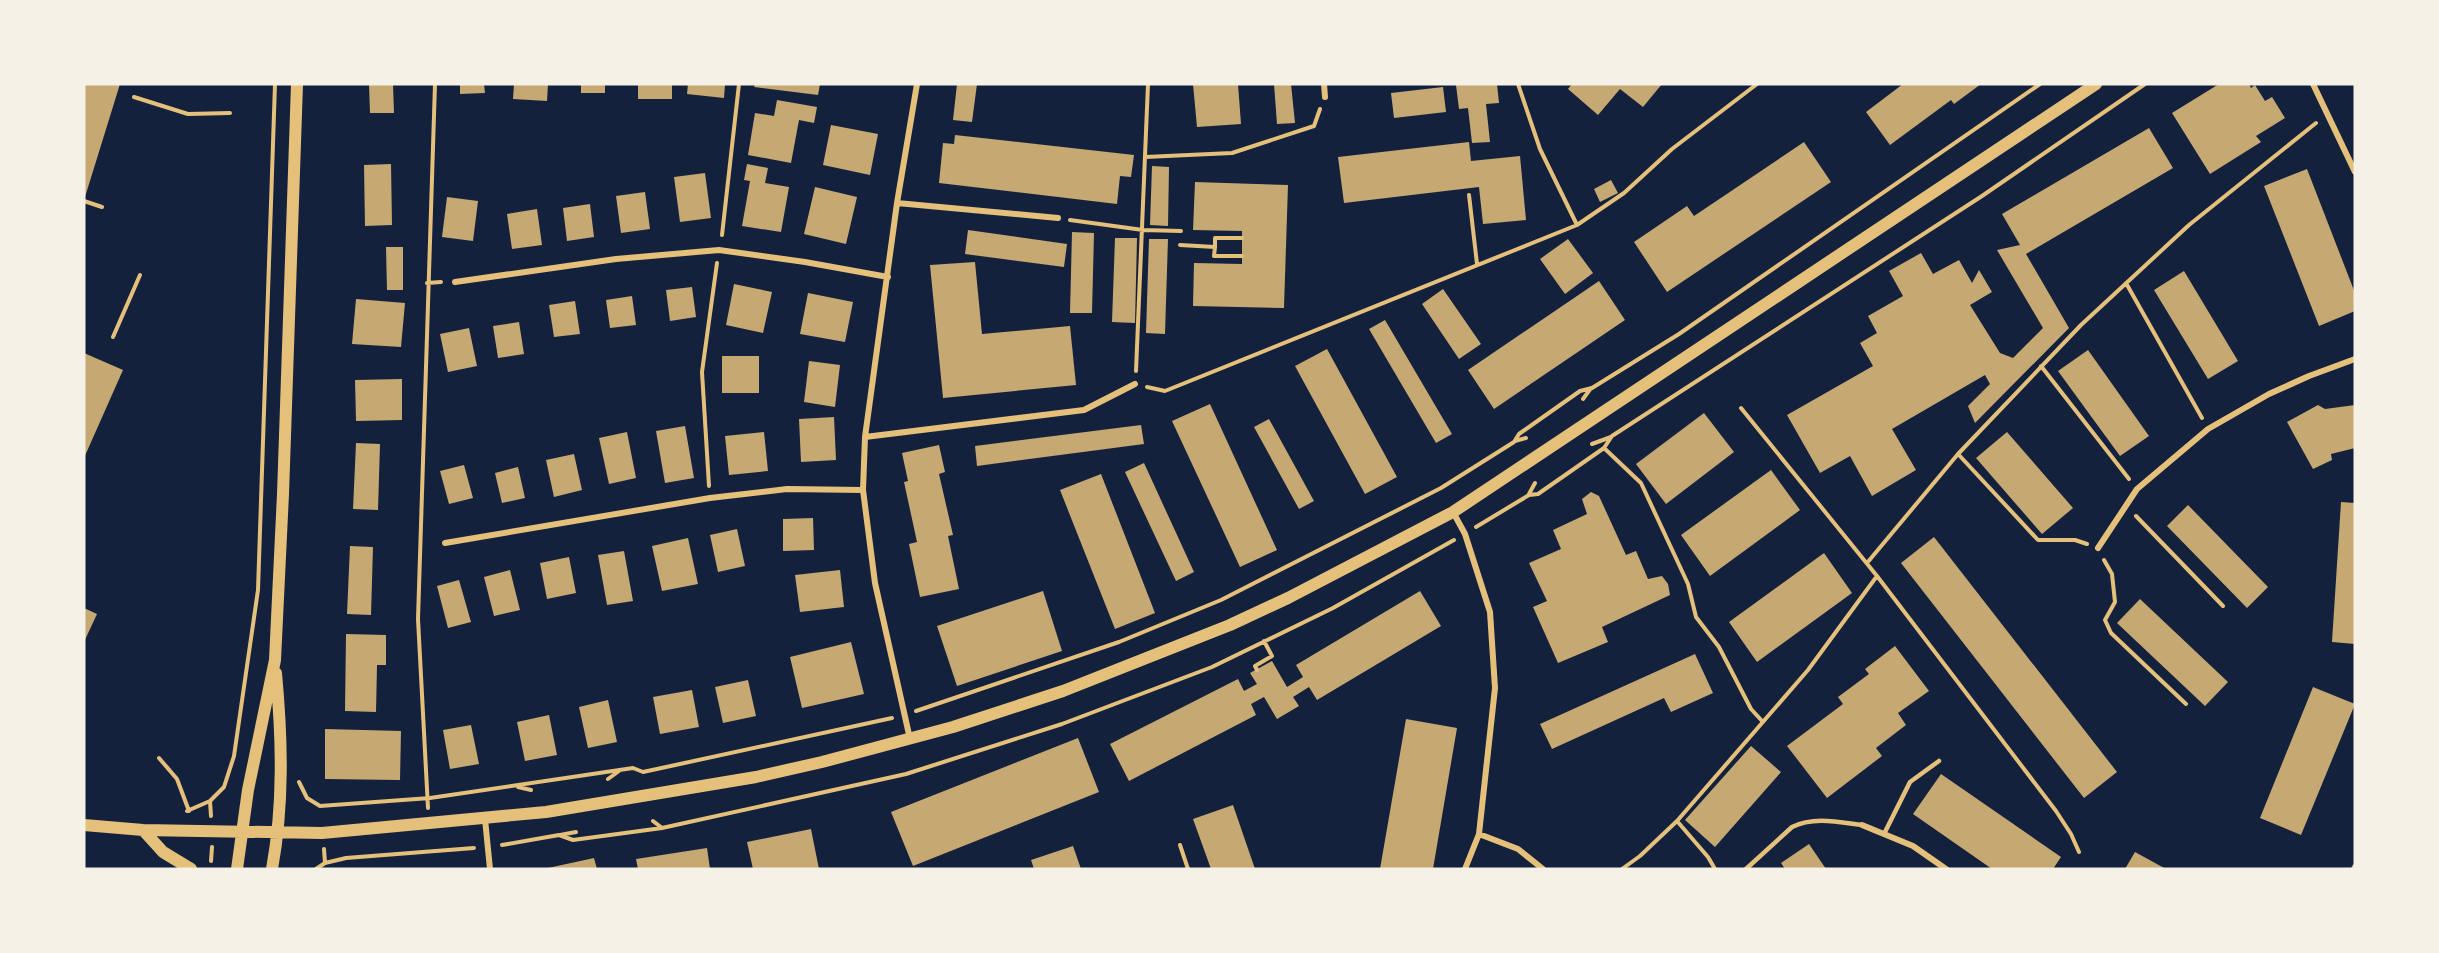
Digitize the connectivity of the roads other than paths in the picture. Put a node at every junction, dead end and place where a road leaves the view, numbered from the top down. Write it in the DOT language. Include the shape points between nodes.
graph roads {
  1 [pos="297,84"];
  2 [pos="917,84"];
  3 [pos="1324,84"];
  4 [pos="2096,84"];
  5 [pos="2313,84"];
  6 [pos="1325,97"];
  7 [pos="2355,172"];
  8 [pos="897,203"];
  9 [pos="1058,218"];
  10 [pos="888,277"];
  11 [pos="455,282"];
  12 [pos="2355,359"];
  13 [pos="1135,384"];
  14 [pos="865,437"];
  15 [pos="863,490"];
  16 [pos="1454,512"];
  17 [pos="446,543"];
  18 [pos="2098,548"];
  19 [pos="275,660"];
  20 [pos="910,739"];
  21 [pos="1939,761"];
  22 [pos="485,819"];
  23 [pos="84,825"];
  24 [pos="1862,825"];
  25 [pos="143,830"];
  26 [pos="241,832"];
  27 [pos="279,834"];
  28 [pos="1479,834"];
  29 [pos="1884,834"];
  30 [pos="191,869"];
  31 [pos="237,869"];
  32 [pos="272,869"];
  33 [pos="490,869"];
  34 [pos="1465,869"];
  35 [pos="1543,869"];
  36 [pos="1746,869"];
  37 [pos="1946,869"];
  1 -- 19 [label="main road"];
  2 -- 8 [label="street"];
  3 -- 6 [label="street"];
  4 -- 16 [label="main road"];
  5 -- 7 [label="street"];
  8 -- 9 [label="street"];
  8 -- 10 [label="street"];
  10 -- 11 [label="street" via="719,250"];
  10 -- 14 [label="street"];
  12 -- 18 [label="street" via="2291,383 2208,429 2137,489"];
  13 -- 14 [label="street" via="1083,410"];
  14 -- 15 [label="street"];
  15 -- 17 [label="street" via="787,489 710,498"];
  15 -- 20 [label="street" via="875,583"];
  16 -- 20 [label="main road" via="1370,558 1230,625 1063,691"];
  16 -- 28 [label="street" via="1490,612 1495,688"];
  19 -- 26 [label="main road"];
  19 -- 27 [label="main road" via="282,732"];
  20 -- 22 [label="main road" via="756,777"];
  21 -- 29 [label="lane" via="1910,782"];
  22 -- 27 [label="main road"];
  22 -- 33 [label="street"];
  23 -- 25 [label="main road"];
  24 -- 29 [label="street"];
  24 -- 36 [label="lane" via="1801,822"];
  25 -- 26 [label="main road"];
  25 -- 30 [label="main road" via="163,852"];
  26 -- 27 [label="main road"];
  26 -- 31 [label="main road"];
  27 -- 32 [label="main road"];
  28 -- 34 [label="street"];
  28 -- 35 [label="street" via="1518,849"];
  29 -- 37 [label="street" via="1913,846"];
}
